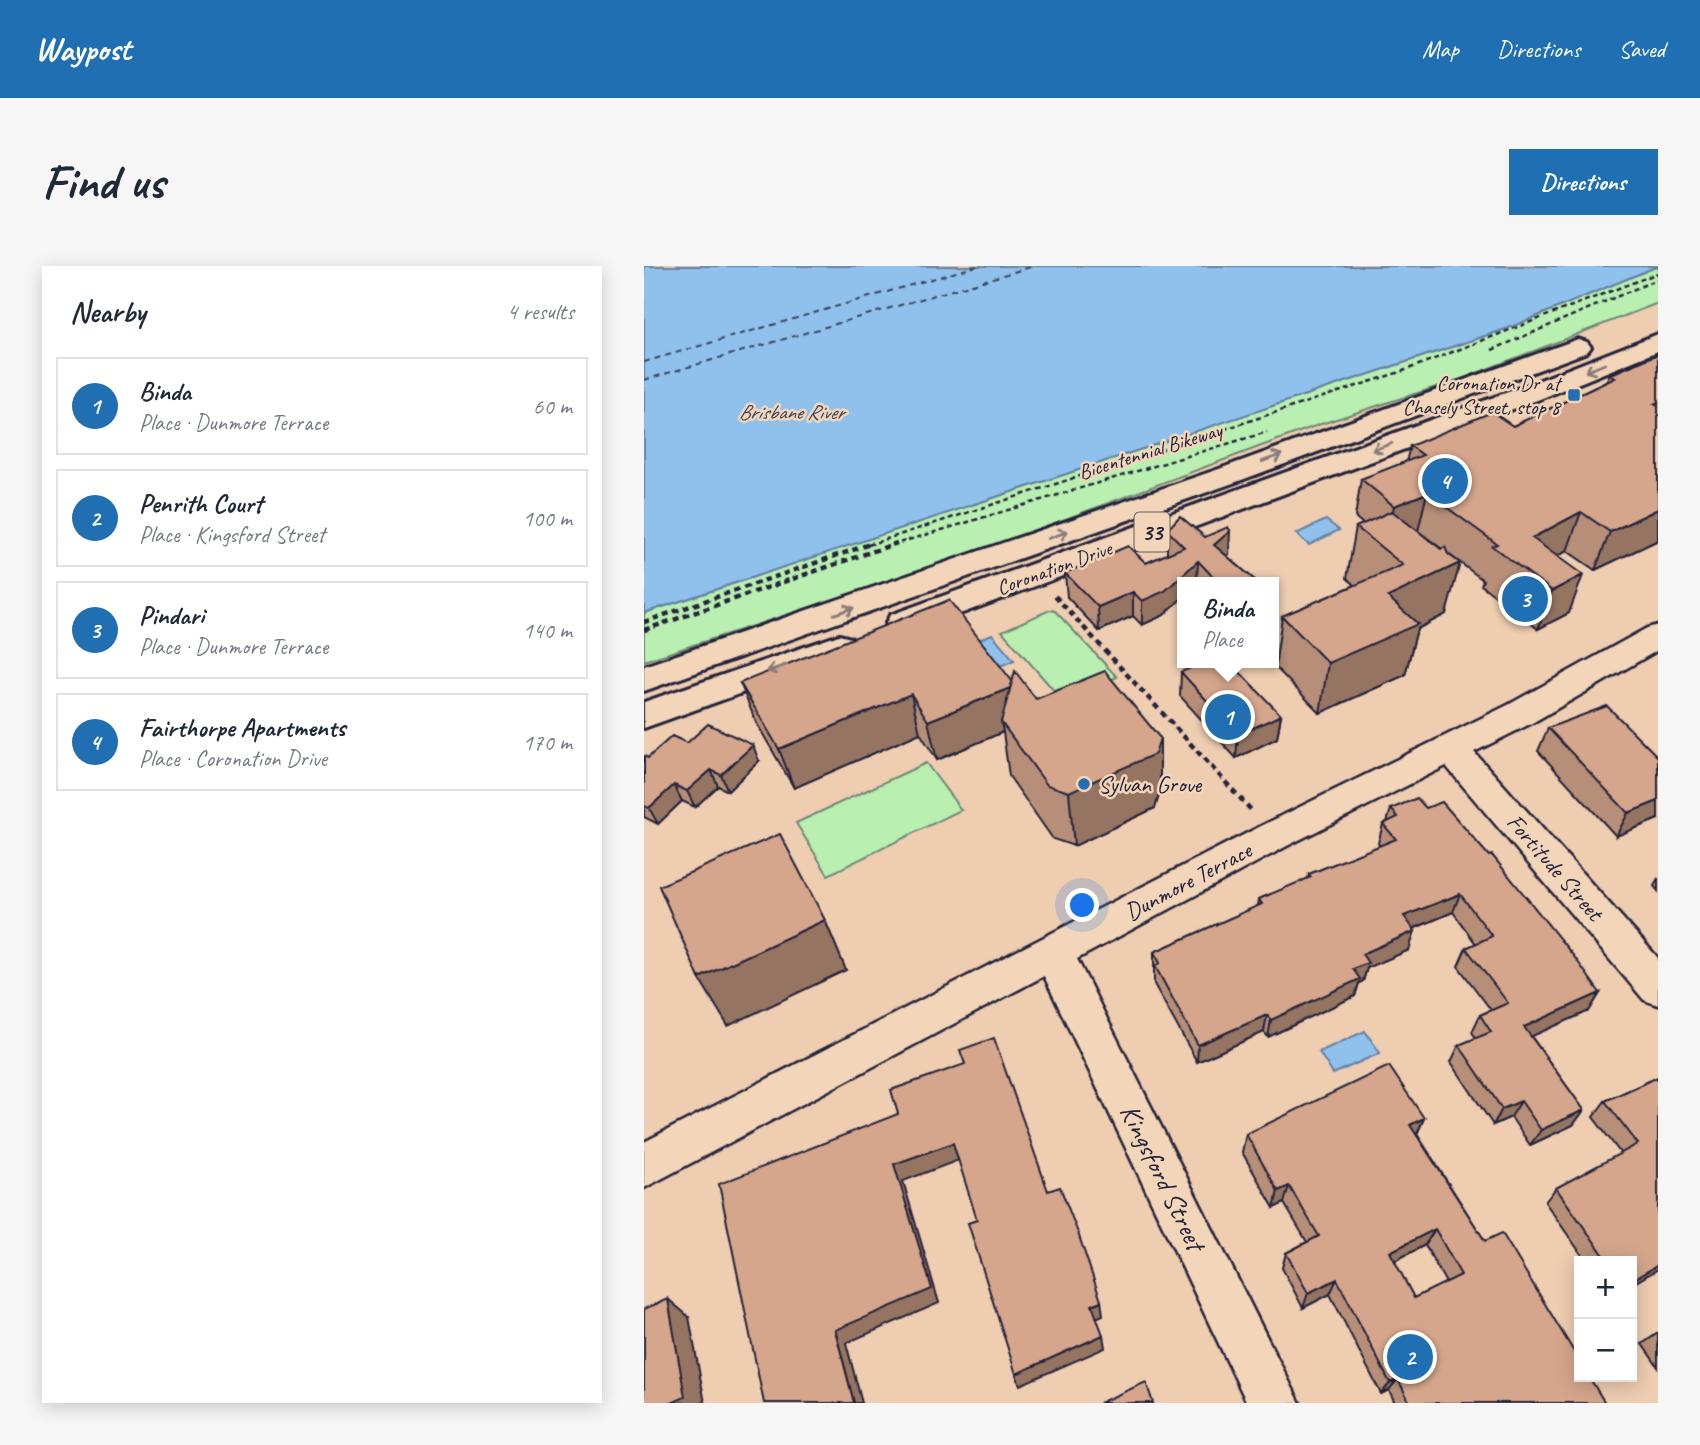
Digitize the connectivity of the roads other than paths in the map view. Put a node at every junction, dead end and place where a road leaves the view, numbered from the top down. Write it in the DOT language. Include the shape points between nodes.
graph roads {
  1 [pos="1658,316"];
  2 [pos="1658,342"];
  3 [pos="1658,636"];
  4 [pos="644,678"];
  5 [pos="644,715"];
  6 [pos="1451,748"];
  7 [pos="1053,952"];
  8 [pos="1658,987"];
  9 [pos="644,1166"];
  10 [pos="1274,1403"];
  4 -- 1 [label="highway, Coronation Drive / 33, one-way" via="891,595"];
  2 -- 5 [label="highway, Coronation Drive / 33, one-way" via="1531,393"];
  3 -- 6 [label="street, Dunmore Terrace"];
  6 -- 7 [label="street, Dunmore Terrace"];
  6 -- 8 [label="street, Fortitude Street"];
  7 -- 9 [label="street, Dunmore Terrace"];
  7 -- 10 [label="street, Kingsford Street"];
}
